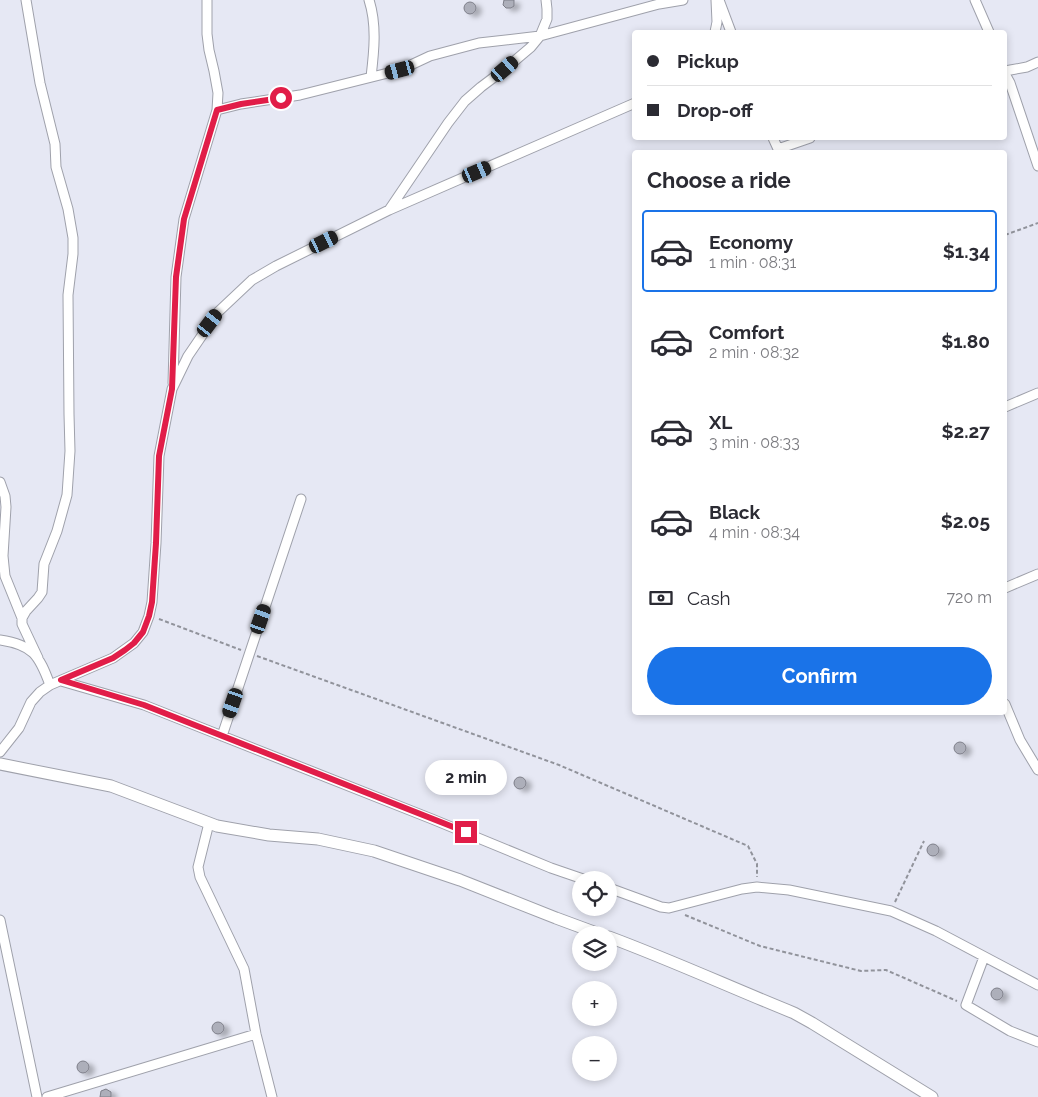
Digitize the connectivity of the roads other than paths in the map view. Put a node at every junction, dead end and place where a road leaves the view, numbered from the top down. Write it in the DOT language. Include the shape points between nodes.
graph roads {
  1 [pos="26,0"];
  2 [pos="207,0"];
  3 [pos="369,0"];
  4 [pos="546,0"];
  5 [pos="683,0"];
  6 [pos="717,0"];
  7 [pos="975,0"];
  8 [pos="715,30"];
  9 [pos="730,30"];
  10 [pos="988,30"];
  11 [pos="540,36"];
  12 [pos="1038,62"];
  13 [pos="1007,72"];
  14 [pos="1007,76"];
  15 [pos="371,77"];
  16 [pos="632,104"];
  17 [pos="217,110"];
  18 [pos="805,140"];
  19 [pos="780,150"];
  20 [pos="1038,166"];
  21 [pos="389,210"];
  22 [pos="172,389"];
  23 [pos="1038,393"];
  24 [pos="1007,406"];
  25 [pos="0,482"];
  26 [pos="301,499"];
  27 [pos="1038,574"];
  28 [pos="1007,587"];
  29 [pos="22,618"];
  30 [pos="0,640"];
  31 [pos="38,658"];
  32 [pos="61,680"];
  33 [pos="50,686"];
  34 [pos="1007,709"];
  35 [pos="222,736"];
  36 [pos="0,752"];
  37 [pos="0,764"];
  38 [pos="1038,770"];
  39 [pos="209,823"];
  40 [pos="572,875"];
  41 [pos="617,891"];
  42 [pos="0,920"];
  43 [pos="578,926"];
  44 [pos="617,940"];
  45 [pos="984,957"];
  46 [pos="1038,985"];
  47 [pos="256,1034"];
  48 [pos="1038,1042"];
  49 [pos="37,1097"];
  50 [pos="47,1097"];
  51 [pos="272,1097"];
  52 [pos="932,1097"];
  1 -- 29 [label="street" via="40,83 55,144 56,167 73,238 68,295 70,451 67,496 44,564 42,592"];
  2 -- 17 [label="street" via="207,34"];
  3 -- 15 [label="street" via="374,43"];
  4 -- 11 [label="street" via="547,19"];
  5 -- 11 [label="street"];
  6 -- 8 [label="street"];
  6 -- 9 [label="street"];
  7 -- 10 [label="street"];
  11 -- 15 [label="street" via="478,43"];
  11 -- 21 [label="street" via="465,101"];
  12 -- 13 [label="street"];
  14 -- 20 [label="street"];
  15 -- 17 [label="street" via="300,95"];
  16 -- 21 [label="street"];
  17 -- 22 [label="street" via="184,219 176,277"];
  18 -- 19 [label="street"];
  21 -- 22 [label="street" via="252,280 218,312 188,356"];
  22 -- 32 [label="street" via="159,456 152,602 143,632 113,658"];
  23 -- 24 [label="street"];
  25 -- 29 [label="street" via="6,496 5,576"];
  26 -- 35 [label="street"];
  27 -- 28 [label="street"];
  29 -- 31 [label="street"];
  30 -- 31 [label="street" via="20,644"];
  31 -- 33 [label="street"];
  32 -- 33 [label="street"];
  32 -- 35 [label="street" via="144,705"];
  33 -- 36 [label="street" via="31,702 18,728"];
  34 -- 38 [label="street" via="1020,740"];
  35 -- 40 [label="street"];
  37 -- 39 [label="street" via="112,786"];
  39 -- 43 [label="street" via="256,834 318,839 374,851 460,880"];
  39 -- 47 [label="street" via="198,867 200,877 244,969"];
  41 -- 45 [label="street" via="669,908 742,889 789,890 891,911"];
  42 -- 49 [label="street"];
  44 -- 52 [label="street" via="794,1013"];
  45 -- 46 [label="street"];
  45 -- 48 [label="street" via="966,1005 1010,1031"];
  47 -- 50 [label="street"];
  47 -- 51 [label="street"];
}
